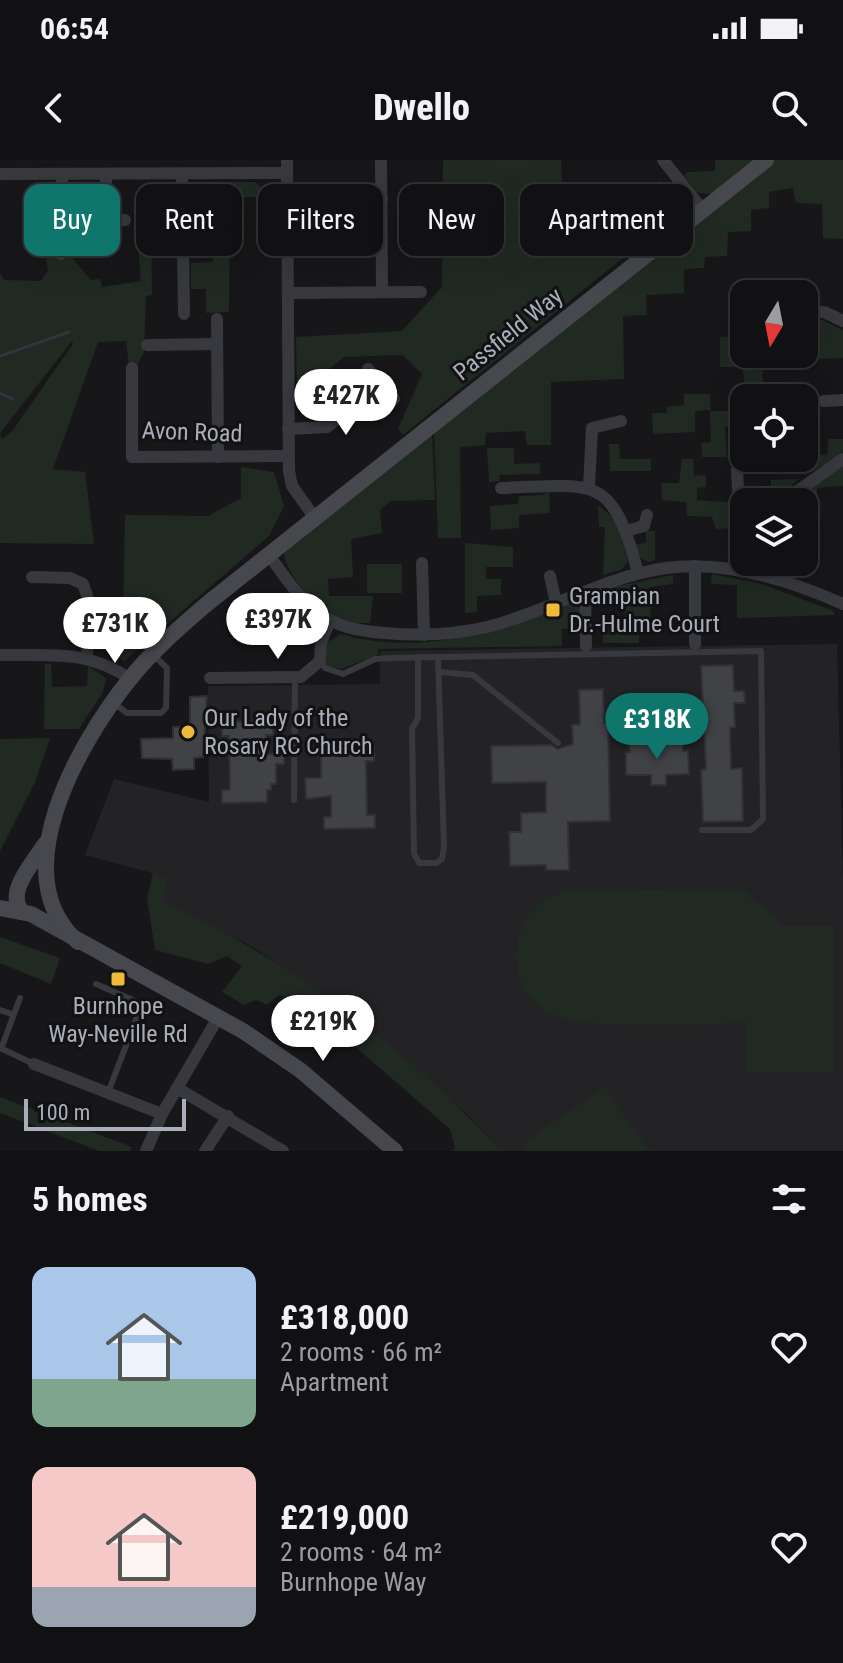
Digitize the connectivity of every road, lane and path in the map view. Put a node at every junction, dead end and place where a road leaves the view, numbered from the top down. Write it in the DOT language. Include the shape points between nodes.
graph roads {
  1 [pos="54,160"];
  2 [pos="381,160"];
  3 [pos="663,160"];
  4 [pos="766,160"];
  5 [pos="287,167"];
  6 [pos="0,174"];
  7 [pos="58,174"];
  8 [pos="182,174"];
  9 [pos="106,175"];
  10 [pos="58,184"];
  11 [pos="106,184"];
  12 [pos="382,184"];
  13 [pos="702,209"];
  14 [pos="120,220"];
  15 [pos="125,220"];
  16 [pos="382,256"];
  17 [pos="382,292"];
  18 [pos="421,292"];
  19 [pos="288,293"];
  20 [pos="818,312"];
  21 [pos="184,314"];
  22 [pos="217,319"];
  23 [pos="843,321"];
  24 [pos="217,344"];
  25 [pos="147,345"];
  26 [pos="132,368"];
  27 [pos="368,369"];
  28 [pos="381,384"];
  29 [pos="394,399"];
  30 [pos="843,400"];
  31 [pos="824,401"];
  32 [pos="621,421"];
  33 [pos="288,429"];
  34 [pos="288,456"];
  35 [pos="218,457"];
  36 [pos="843,459"];
  37 [pos="589,486"];
  38 [pos="501,488"];
  39 [pos="802,488"];
  40 [pos="647,515"];
  41 [pos="315,518"];
  42 [pos="626,531"];
  43 [pos="269,555"];
  44 [pos="422,563"];
  45 [pos="695,566"];
  46 [pos="730,567"];
  47 [pos="638,573"];
  48 [pos="550,576"];
  49 [pos="773,576"];
  50 [pos="32,577"];
  51 [pos="585,592"];
  52 [pos="556,603"];
  53 [pos="843,604"];
  54 [pos="330,621"];
  55 [pos="424,635"];
  56 [pos="695,644"];
  57 [pos="586,646"];
  58 [pos="152,654"];
  59 [pos="0,655"];
  60 [pos="87,656"];
  61 [pos="418,657"];
  62 [pos="438,657"];
  63 [pos="320,661"];
  64 [pos="439,672"];
  65 [pos="210,678"];
  66 [pos="295,678"];
  67 [pos="130,679"];
  68 [pos="112,702"];
  69 [pos="558,743"];
  70 [pos="294,800"];
  71 [pos="702,830"];
  72 [pos="48,839"];
  73 [pos="20,885"];
  74 [pos="48,894"];
  75 [pos="0,895"];
  76 [pos="0,908"];
  77 [pos="26,912"];
  78 [pos="78,942"];
  79 [pos="96,984"];
  80 [pos="20,998"];
  81 [pos="142,1004"];
  82 [pos="0,1010"];
  83 [pos="158,1011"];
  84 [pos="12,1014"];
  85 [pos="219,1016"];
  86 [pos="0,1049"];
  87 [pos="34,1064"];
  88 [pos="177,1088"];
  89 [pos="109,1090"];
  90 [pos="162,1114"];
  91 [pos="228,1116"];
  92 [pos="146,1151"];
  93 [pos="205,1151"];
  94 [pos="283,1151"];
  95 [pos="395,1151"];
  1 -- 7 [label="street"];
  2 -- 12 [label="street"];
  3 -- 13 [label="street"];
  4 -- 13 [label="street, Passfield Way"];
  5 -- 8 [label="street"];
  5 -- 19 [label="street"];
  6 -- 7 [label="street"];
  7 -- 9 [label="street"];
  7 -- 10 [label="street"];
  8 -- 9 [label="street"];
  8 -- 21 [label="street"];
  9 -- 11 [label="street"];
  13 -- 41 [label="street, Passfield Way"];
  14 -- 15 [label="street"];
  16 -- 17 [label="street"];
  17 -- 18 [label="street"];
  17 -- 19 [label="street"];
  19 -- 33 [label="street"];
  20 -- 23 [label="street"];
  22 -- 24 [label="street"];
  24 -- 25 [label="street"];
  24 -- 35 [label="street"];
  26 -- 35 [label="street, Avon Road" via="132,457"];
  27 -- 28 [label="street"];
  28 -- 29 [label="street"];
  28 -- 33 [label="street" via="327,427"];
  30 -- 31 [label="street"];
  32 -- 37 [label="street" via="592,428"];
  33 -- 34 [label="street"];
  34 -- 35 [label="street, Avon Road"];
  34 -- 41 [label="street" via="292,486"];
  36 -- 39 [label="street"];
  37 -- 38 [label="street"];
  37 -- 42 [label="street" via="613,506"];
  40 -- 42 [label="street" via="644,526"];
  41 -- 43 [label="street, Passfield Way"];
  42 -- 47 [label="street"];
  43 -- 54 [label="street" via="313,610"];
  43 -- 58 [label="street, Passfield Way"];
  44 -- 55 [label="street"];
  45 -- 46 [label="street"];
  45 -- 47 [label="street"];
  45 -- 56 [label="street"];
  47 -- 51 [label="street"];
  48 -- 52 [label="street"];
  49 -- 53 [label="street"];
  50 -- 60 [label="street" via="70,578 83,584 89,601"];
  51 -- 52 [label="street"];
  51 -- 57 [label="street"];
  52 -- 55 [label="street" via="488,627"];
  54 -- 55 [label="street" via="358,631"];
  54 -- 63 [label="street"];
  58 -- 67 [label="street, Passfield Way"];
  58 -- 68 [label="lane" via="167,668 166,708 161,713 127,713"];
  59 -- 60 [label="street"];
  60 -- 67 [label="street" via="107,662"];
  61 -- 62 [label="lane"];
  61 -- 63 [label="lane" via="375,659 343,674"];
  61 -- 64 [label="lane" via="418,718 412,729 414,853 427,865 442,859 444,847"];
  62 -- 64 [label="lane"];
  62 -- 71 [label="lane" via="761,651 763,819 751,830"];
  63 -- 66 [label="street"];
  64 -- 69 [label="lane" via="473,675"];
  65 -- 66 [label="street"];
  66 -- 70 [label="lane"];
  67 -- 68 [label="street, Passfield Way"];
  68 -- 72 [label="street, Passfield Way" via="76,762"];
  72 -- 73 [label="street"];
  72 -- 74 [label="street, Passfield Way"];
  73 -- 74 [label="street" via="33,880"];
  73 -- 75 [label="street"];
  73 -- 77 [label="street" via="15,896"];
  74 -- 77 [label="street" via="44,909"];
  74 -- 78 [label="street" via="66,932"];
  76 -- 77 [label="street"];
  77 -- 78 [label="street"];
  78 -- 85 [label="street"];
  79 -- 81 [label="lane"];
  80 -- 84 [label="lane"];
  81 -- 83 [label="lane"];
  81 -- 89 [label="lane"];
  82 -- 84 [label="lane"];
  84 -- 86 [label="lane"];
  85 -- 88 [label="street"];
  85 -- 95 [label="street" via="300,1070"];
  86 -- 87 [label="lane"];
  87 -- 89 [label="street"];
  88 -- 90 [label="street"];
  88 -- 91 [label="street"];
  89 -- 90 [label="street"];
  90 -- 92 [label="street"];
  91 -- 93 [label="street"];
  91 -- 94 [label="street"];
}
